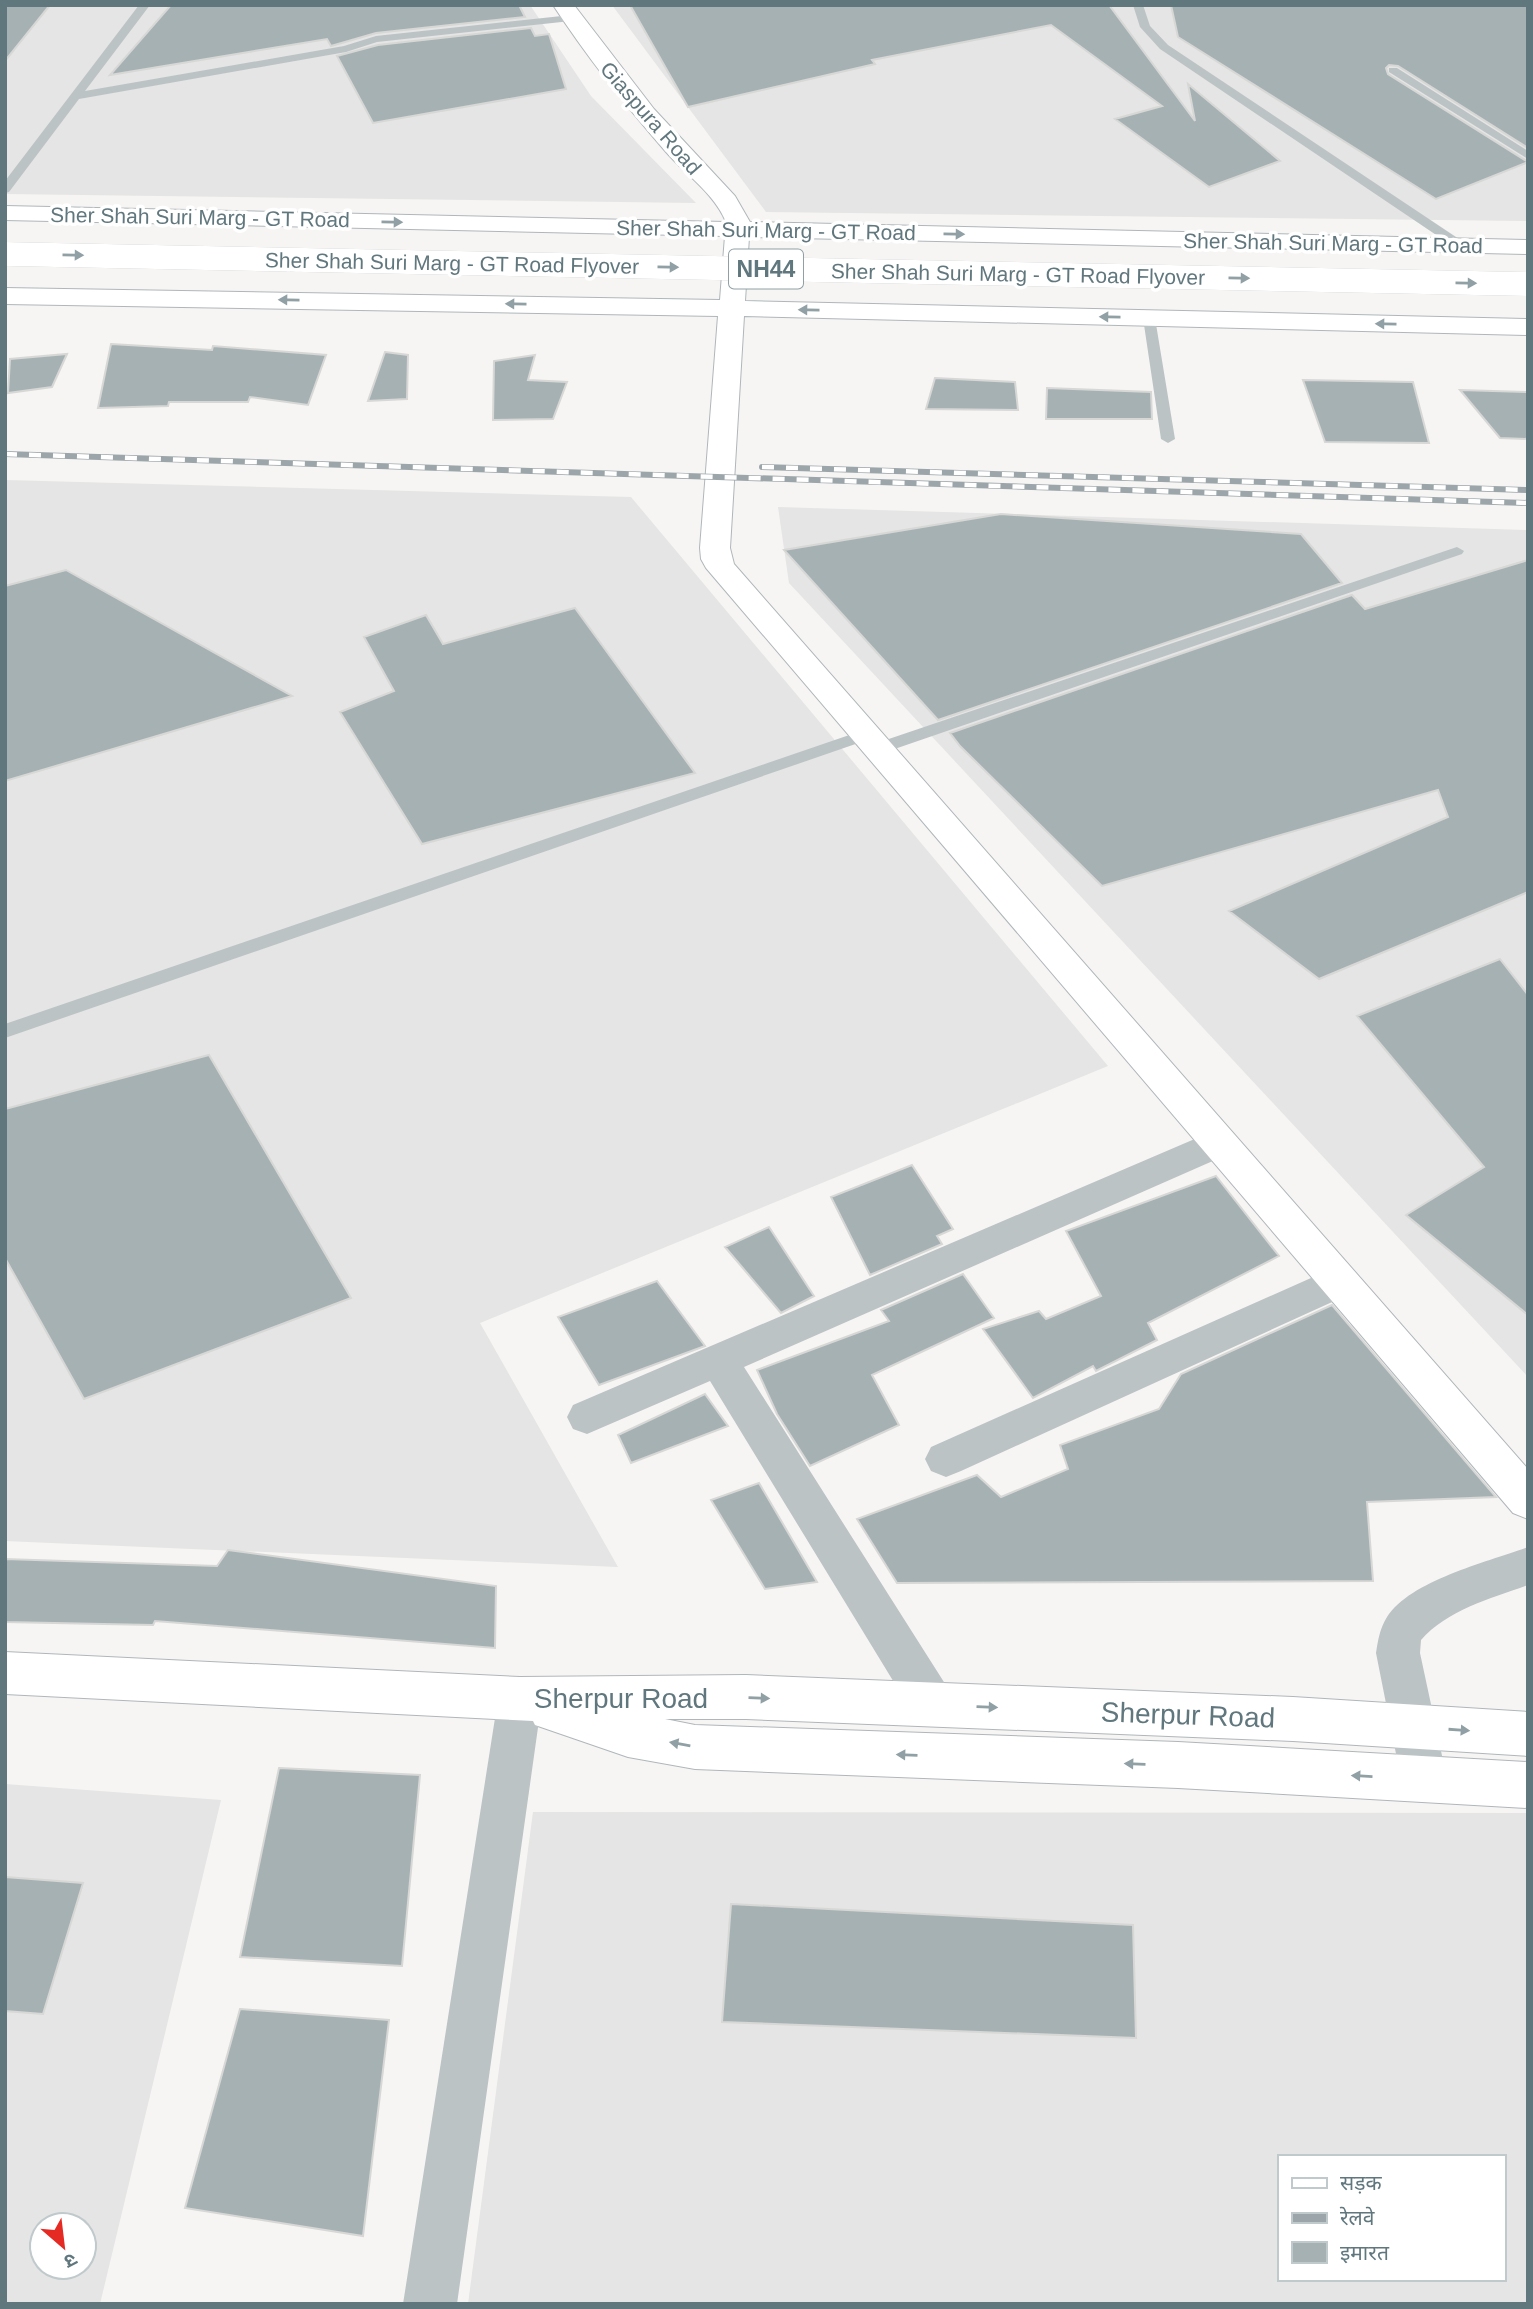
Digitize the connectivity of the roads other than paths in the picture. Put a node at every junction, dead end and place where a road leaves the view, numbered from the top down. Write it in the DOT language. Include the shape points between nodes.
graph roads {
  1 [pos="145,5"];
  2 [pos="1138,5"];
  3 [pos="567,11"];
  4 [pos="1393,70"];
  5 [pos="76,96"];
  6 [pos="1528,156"];
  7 [pos="5,189"];
  8 [pos="5,213"];
  9 [pos="555,226"];
  10 [pos="739,229"];
  11 [pos="868,232"];
  12 [pos="1461,246"];
  13 [pos="1528,247"];
  14 [pos="5,254"];
  15 [pos="5,275"];
  16 [pos="1528,284"];
  17 [pos="5,296"];
  18 [pos="548,304"];
  19 [pos="1528,305"];
  20 [pos="731,308"];
  21 [pos="860,311"];
  22 [pos="1149,318"];
  23 [pos="1528,327"];
  24 [pos="1168,439"];
  25 [pos="1457,551"];
  26 [pos="871,742"];
  27 [pos="5,1031"];
  28 [pos="1217,1143"];
  29 [pos="1338,1282"];
  30 [pos="718,1360"];
  31 [pos="587,1417"];
  32 [pos="946,1459"];
  33 [pos="1528,1500"];
  34 [pos="1528,1566"];
  35 [pos="5,1673"];
  36 [pos="520,1699"];
  37 [pos="933,1704"];
  38 [pos="1415,1727"];
  39 [pos="1528,1734"];
  40 [pos="1424,1779"];
  41 [pos="1528,1785"];
  42 [pos="430,2304"];
  1 -- 5 [label="lane"];
  2 -- 12 [label="lane" via="1145,27 1164,47"];
  3 -- 5 [label="lane" via="376,39 346,49"];
  3 -- 10 [label="main road, Giaspura Road" via="597,57 735,212"];
  4 -- 6 [label="lane"];
  5 -- 7 [label="lane"];
  8 -- 9 [label="main road, Sher Shah Suri Marg - GT Road, one-way"];
  9 -- 10 [label="main road, Sher Shah Suri Marg - GT Road"];
  9 -- 18 [label="main road" via="582,234 601,247 607,263 599,280 579,295"];
  10 -- 11 [label="main road, Sher Shah Suri Marg - GT Road"];
  10 -- 20 [label="main road"];
  11 -- 12 [label="main road, Sher Shah Suri Marg - GT Road, one-way"];
  11 -- 21 [label="main road" via="847,249 838,270 843,291"];
  12 -- 13 [label="main road, Sher Shah Suri Marg - GT Road"];
  14 -- 16 [label="main road, Sher Shah Suri Marg - GT Road Flyover / NH44, one-way, bridge"];
  15 -- 19 [label="main road, Sher Shah Suri Marg - GT Road Flyover / NH44"];
  18 -- 17 [label="main road, one-way"];
  18 -- 20 [label="main road"];
  21 -- 20 [label="main road, one-way"];
  20 -- 26 [label="main road" via="716,559"];
  22 -- 21 [label="main road, one-way"];
  23 -- 22 [label="main road, one-way"];
  22 -- 24 [label="lane"];
  25 -- 26 [label="lane"];
  26 -- 27 [label="lane"];
  26 -- 28 [label="main road"];
  28 -- 29 [label="main road"];
  28 -- 30 [label="street"];
  29 -- 32 [label="street"];
  29 -- 33 [label="main road"];
  30 -- 31 [label="street"];
  30 -- 37 [label="street"];
  34 -- 38 [label="street" via="1441,1601 1414,1617 1401,1633 1398,1653"];
  35 -- 36 [label="main road"];
  36 -- 37 [label="main road, Sherpur Road, one-way" via="746,1697"];
  40 -- 36 [label="main road, Sherpur Road, one-way" via="695,1747 628,1735"];
  36 -- 42 [label="street"];
  37 -- 38 [label="main road, Sherpur Road, one-way"];
  38 -- 39 [label="main road, Sherpur Road, one-way"];
  38 -- 40 [label="street"];
  40 -- 41 [label="main road, Sherpur Road"];
}
